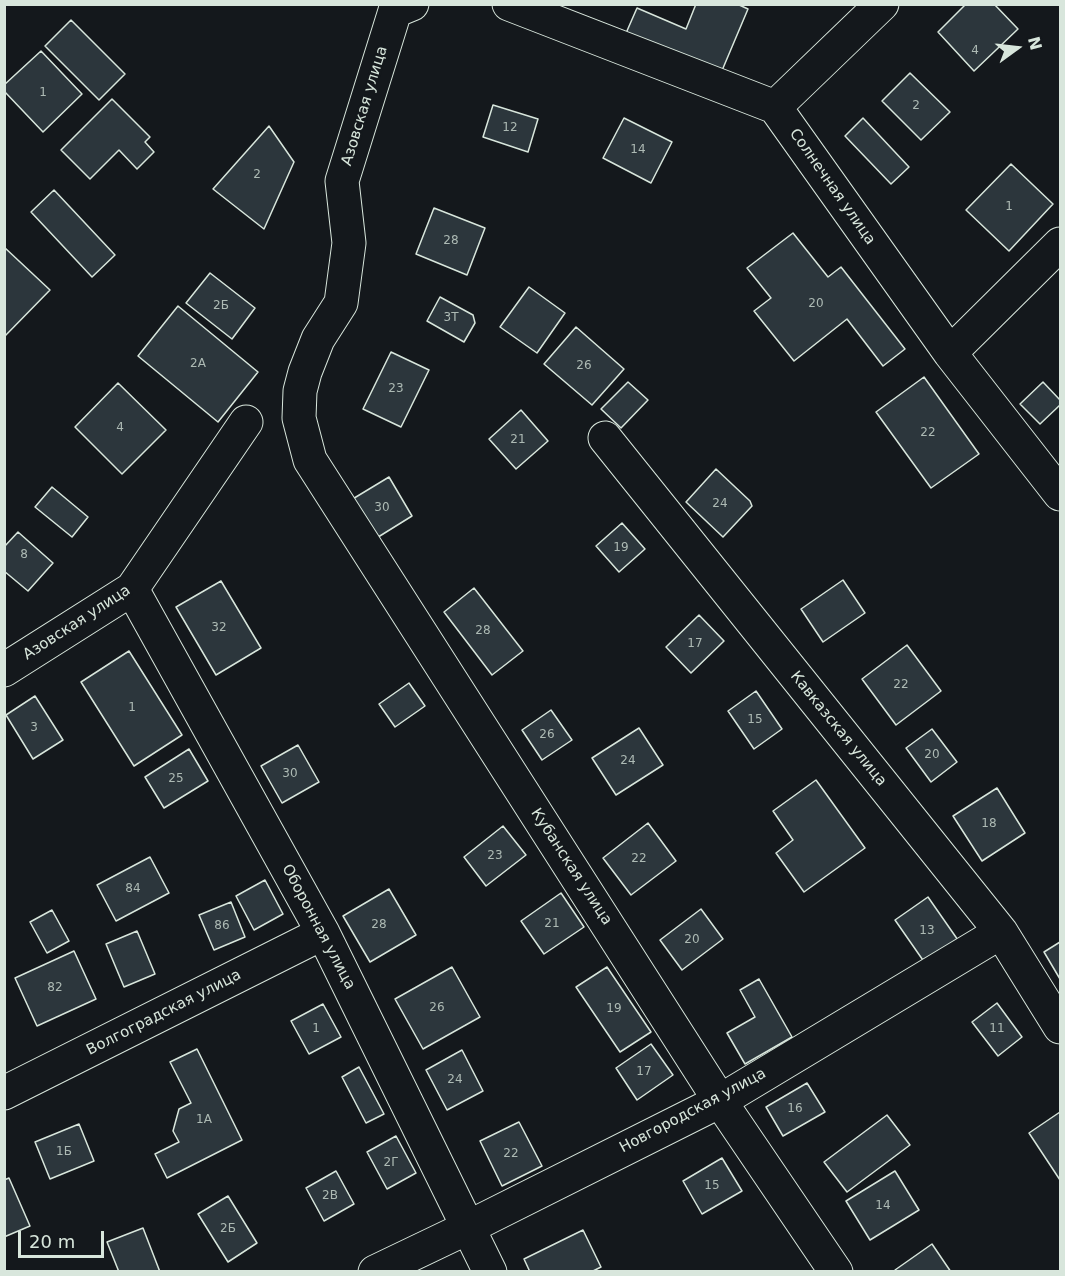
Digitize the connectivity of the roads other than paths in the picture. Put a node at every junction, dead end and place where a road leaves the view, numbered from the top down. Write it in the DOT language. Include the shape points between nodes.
graph roads {
  1 [pos="412,4"];
  2 [pos="509,4"];
  3 [pos="882,4"];
  4 [pos="775,106"];
  5 [pos="1060,244"];
  6 [pos="950,353"];
  7 [pos="246,422"];
  8 [pos="605,438"];
  9 [pos="310,460"];
  10 [pos="1060,494"];
  11 [pos="132,589"];
  12 [pos="4,670"];
  13 [pos="1001,932"];
  14 [pos="324,933"];
  15 [pos="1060,1027"];
  16 [pos="4,1093"];
  17 [pos="720,1101"];
  18 [pos="469,1227"];
  19 [pos="375,1272"];
  20 [pos="490,1272"];
  21 [pos="836,1272"];
  1 -- 9 [label="street, Азовская улица" via="395,11 342,180 349,243 341,303 318,339 300,391 299,418"];
  2 -- 4 [label="street"];
  3 -- 4 [label="street"];
  4 -- 6 [label="street, Солнечная улица"];
  5 -- 6 [label="street"];
  6 -- 10 [label="street, Солнечная улица"];
  7 -- 11 [label="street, Азовская улица"];
  8 -- 13 [label="street, Кавказская улица"];
  9 -- 17 [label="street, Кубанская улица"];
  11 -- 12 [label="street, Азовская улица"];
  11 -- 14 [label="street, Оборонная улица"];
  13 -- 15 [label="street, Кавказская улица"];
  13 -- 17 [label="street, Новгородская улица"];
  14 -- 16 [label="street, Волгоградская улица"];
  14 -- 18 [label="street, Оборонная улица"];
  17 -- 18 [label="street, Новгородская улица"];
  17 -- 21 [label="street, Кубанская улица"];
  18 -- 19 [label="street, Новгородская улица"];
  18 -- 20 [label="street, Оборонная улица"];
}
